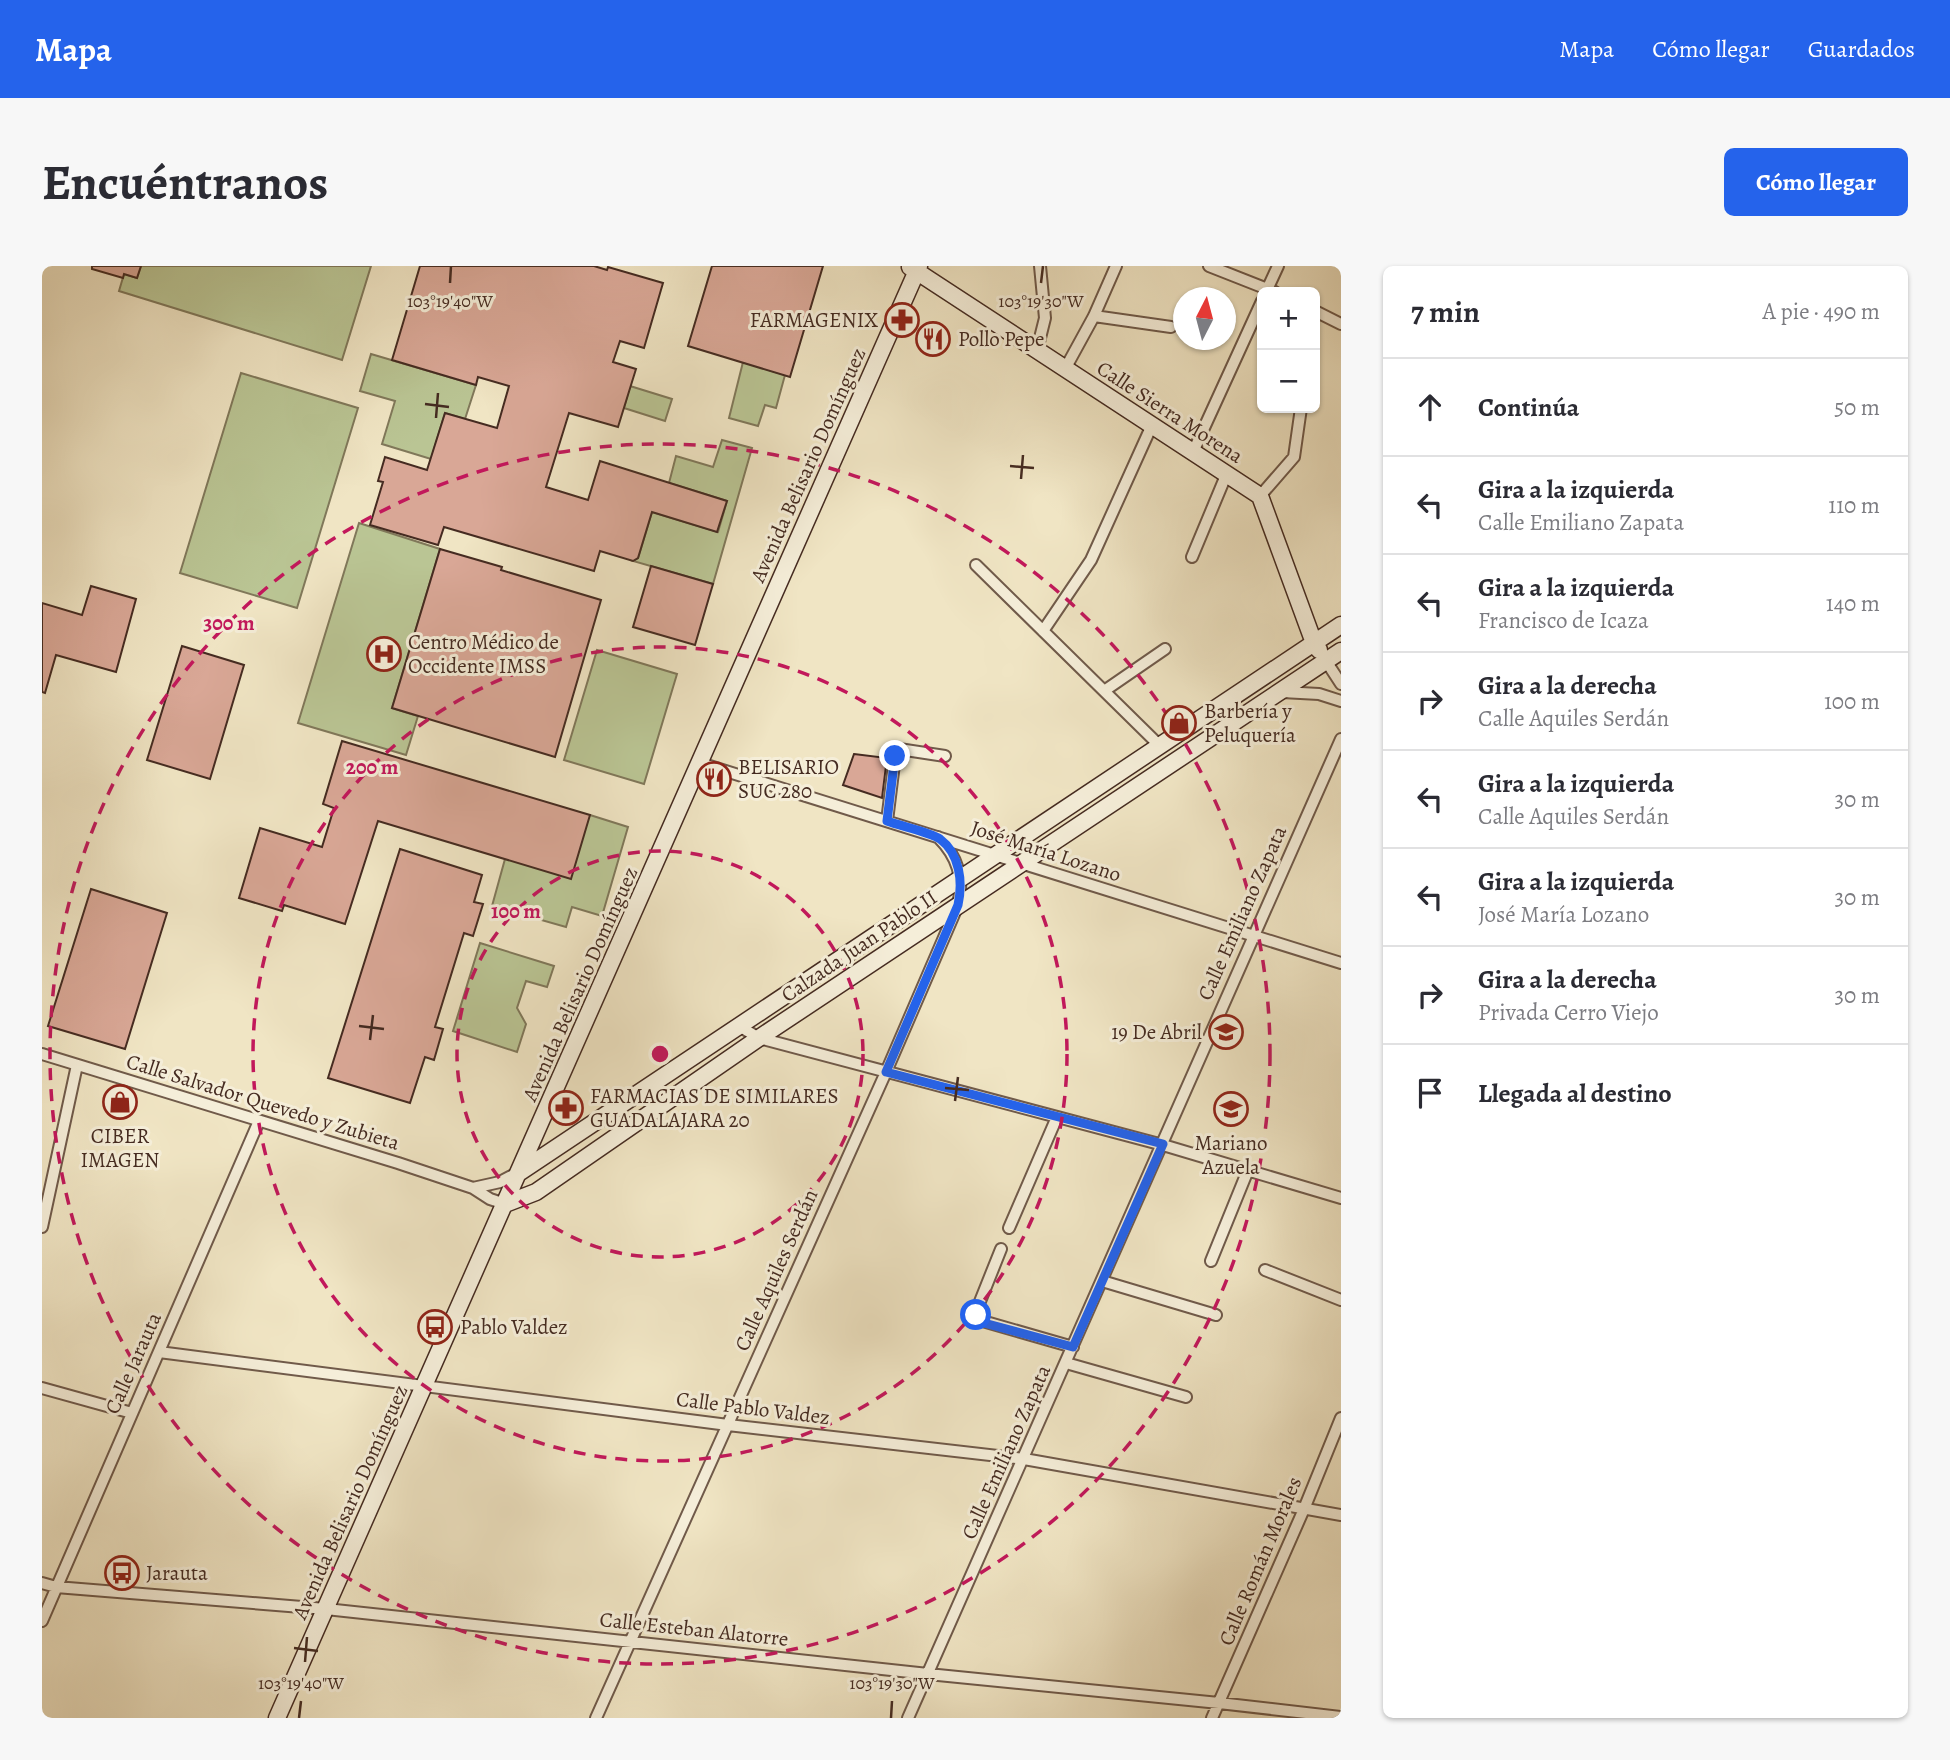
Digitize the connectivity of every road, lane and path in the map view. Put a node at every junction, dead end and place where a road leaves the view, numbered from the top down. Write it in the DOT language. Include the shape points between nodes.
graph roads {
  1 [pos="1040,266"];
  2 [pos="1116,266"];
  3 [pos="1209,266"];
  4 [pos="1278,266"];
  5 [pos="914,268"];
  6 [pos="1260,287"];
  7 [pos="1271,287"];
  8 [pos="1257,311"];
  9 [pos="1320,314"];
  10 [pos="1094,316"];
  11 [pos="1341,324"];
  12 [pos="1171,327"];
  13 [pos="1037,350"];
  14 [pos="1065,369"];
  15 [pos="1300,413"];
  16 [pos="1152,425"];
  17 [pos="1194,452"];
  18 [pos="1227,473"];
  19 [pos="1260,496"];
  20 [pos="1192,557"];
  21 [pos="976,565"];
  22 [pos="1341,625"];
  23 [pos="1043,631"];
  24 [pos="1314,643"];
  25 [pos="1165,649"];
  26 [pos="1341,650"];
  27 [pos="1326,661"];
  28 [pos="1341,684"];
  29 [pos="1104,691"];
  30 [pos="1279,692"];
  31 [pos="1341,701"];
  32 [pos="1341,739"];
  33 [pos="1160,746"];
  34 [pos="946,756"];
  35 [pos="700,763"];
  36 [pos="887,821"];
  37 [pos="938,837"];
  38 [pos="995,855"];
  39 [pos="1021,864"];
  40 [pos="961,878"];
  41 [pos="958,905"];
  42 [pos="1252,937"];
  43 [pos="1341,963"];
  44 [pos="739,1026"];
  45 [pos="759,1038"];
  46 [pos="42,1055"];
  47 [pos="78,1065"];
  48 [pos="886,1072"];
  49 [pos="1057,1117"];
  50 [pos="259,1121"];
  51 [pos="1163,1144"];
  52 [pos="1248,1170"];
  53 [pos="520,1172"];
  54 [pos="472,1188"];
  55 [pos="1341,1198"];
  56 [pos="505,1205"];
  57 [pos="42,1227"];
  58 [pos="1009,1228"];
  59 [pos="1001,1249"];
  60 [pos="1211,1261"];
  61 [pos="1265,1270"];
  62 [pos="1102,1282"];
  63 [pos="1341,1300"];
  64 [pos="1216,1315"];
  65 [pos="1073,1347"];
  66 [pos="159,1352"];
  67 [pos="1066,1363"];
  68 [pos="424,1387"];
  69 [pos="42,1388"];
  70 [pos="1186,1397"];
  71 [pos="132,1413"];
  72 [pos="1341,1418"];
  73 [pos="728,1425"];
  74 [pos="1024,1460"];
  75 [pos="1304,1509"];
  76 [pos="1341,1515"];
  77 [pos="42,1583"];
  78 [pos="56,1587"];
  79 [pos="326,1609"];
  80 [pos="42,1621"];
  81 [pos="631,1641"];
  82 [pos="928,1674"];
  83 [pos="1219,1703"];
  84 [pos="1341,1717"];
  85 [pos="277,1718"];
  86 [pos="596,1718"];
  87 [pos="908,1718"];
  88 [pos="1212,1718"];
  1 -- 13 [label="street" via="1045,318"];
  2 -- 10 [label="street"];
  3 -- 6 [label="street"];
  4 -- 7 [label="street"];
  5 -- 13 [label="main road, Calle Sierra Morena"];
  5 -- 35 [label="main road, Avenida Belisario Domínguez"];
  8 -- 17 [label="street"];
  9 -- 11 [label="street"];
  10 -- 12 [label="street"];
  10 -- 14 [label="street"];
  13 -- 14 [label="main road, Calle Sierra Morena"];
  14 -- 16 [label="main road, Calle Sierra Morena"];
  15 -- 19 [label="street" via="1294,457"];
  16 -- 17 [label="main road, Calle Sierra Morena"];
  16 -- 23 [label="street" via="1091,560"];
  17 -- 18 [label="main road, Calle Sierra Morena"];
  18 -- 19 [label="main road, Calle Sierra Morena"];
  18 -- 20 [label="street"];
  19 -- 24 [label="main road"];
  21 -- 23 [label="street"];
  22 -- 24 [label="main road, Calzada Juan Pablo II"];
  23 -- 29 [label="street"];
  24 -- 27 [label="main road"];
  24 -- 33 [label="main road, Calzada Juan Pablo II"];
  25 -- 29 [label="street"];
  26 -- 27 [label="main road, Calzada Juan Pablo II"];
  27 -- 28 [label="street"];
  27 -- 30 [label="main road, Calzada Juan Pablo II"];
  29 -- 33 [label="street"];
  30 -- 31 [label="street" via="1319,694"];
  30 -- 39 [label="main road, Calzada Juan Pablo II"];
  32 -- 42 [label="street, Calle Emiliano Zapata"];
  33 -- 38 [label="main road, Calzada Juan Pablo II"];
  34 -- 36 [label="street" via="899,749"];
  35 -- 36 [label="street, José María Lozano"];
  35 -- 53 [label="main road, Avenida Belisario Domínguez"];
  36 -- 37 [label="street, José María Lozano"];
  37 -- 38 [label="street, José María Lozano"];
  37 -- 40 [label="street" via="953,856"];
  38 -- 39 [label="street, José María Lozano"];
  38 -- 40 [label="main road, Calzada Juan Pablo II"];
  39 -- 41 [label="main road, Calzada Juan Pablo II"];
  39 -- 42 [label="street, José María Lozano"];
  40 -- 41 [label="street, Calle Aquiles Serdán"];
  40 -- 44 [label="main road, Calzada Juan Pablo II"];
  41 -- 45 [label="main road, Calzada Juan Pablo II"];
  41 -- 48 [label="street, Calle Aquiles Serdán"];
  42 -- 43 [label="street, José María Lozano"];
  42 -- 51 [label="street, Calle Emiliano Zapata"];
  44 -- 45 [label="street"];
  44 -- 53 [label="main road, Calzada Juan Pablo II"];
  45 -- 48 [label="street"];
  45 -- 56 [label="main road, Calzada Juan Pablo II" via="537,1192"];
  46 -- 47 [label="street, Calle Salvador Quevedo y Zubieta"];
  47 -- 50 [label="street, Calle Salvador Quevedo y Zubieta"];
  47 -- 57 [label="street"];
  48 -- 49 [label="street"];
  48 -- 73 [label="street, Calle Aquiles Serdán"];
  49 -- 51 [label="street"];
  49 -- 58 [label="street"];
  50 -- 54 [label="street, Calle Salvador Quevedo y Zubieta"];
  50 -- 66 [label="street, Calle Jarauta"];
  51 -- 52 [label="street"];
  51 -- 62 [label="street, Calle Emiliano Zapata"];
  52 -- 55 [label="street"];
  52 -- 60 [label="street"];
  53 -- 54 [label="street"];
  53 -- 56 [label="main road, Avenida Belisario Domínguez"];
  54 -- 56 [label="street, Calle Salvador Quevedo y Zubieta"];
  56 -- 68 [label="main road, Avenida Belisario Domínguez"];
  59 -- 65 [label="street" via="977,1310 979,1320"];
  61 -- 63 [label="street"];
  62 -- 64 [label="street"];
  62 -- 65 [label="street, Calle Emiliano Zapata"];
  65 -- 67 [label="street, Calle Emiliano Zapata"];
  66 -- 68 [label="street, Calle Pablo Valdez"];
  66 -- 71 [label="street, Calle Jarauta"];
  67 -- 70 [label="street"];
  67 -- 74 [label="street, Calle Emiliano Zapata"];
  68 -- 73 [label="street, Calle Pablo Valdez"];
  68 -- 79 [label="main road, Avenida Belisario Domínguez"];
  69 -- 71 [label="street"];
  71 -- 78 [label="street, Calle Jarauta"];
  72 -- 75 [label="street, Calle Román Morales"];
  73 -- 74 [label="street, Calle Pablo Valdez"];
  73 -- 81 [label="street, Calle Aquiles Serdán"];
  74 -- 75 [label="street, Calle Pablo Valdez"];
  74 -- 82 [label="street, Calle Emiliano Zapata"];
  75 -- 76 [label="street, Calle Pablo Valdez"];
  75 -- 83 [label="street, Calle Román Morales"];
  77 -- 78 [label="street, Calle Esteban Alatorre"];
  78 -- 79 [label="street, Calle Esteban Alatorre"];
  78 -- 80 [label="street, Calle Jarauta"];
  79 -- 81 [label="street, Calle Esteban Alatorre"];
  79 -- 85 [label="main road, Avenida Belisario Domínguez"];
  81 -- 82 [label="street, Calle Esteban Alatorre"];
  81 -- 86 [label="street, Calle Aquiles Serdán"];
  82 -- 83 [label="street, Calle Esteban Alatorre"];
  82 -- 87 [label="street, Calle Emiliano Zapata"];
  83 -- 84 [label="street, Calle Esteban Alatorre"];
  83 -- 88 [label="street, Calle Román Morales"];
}
